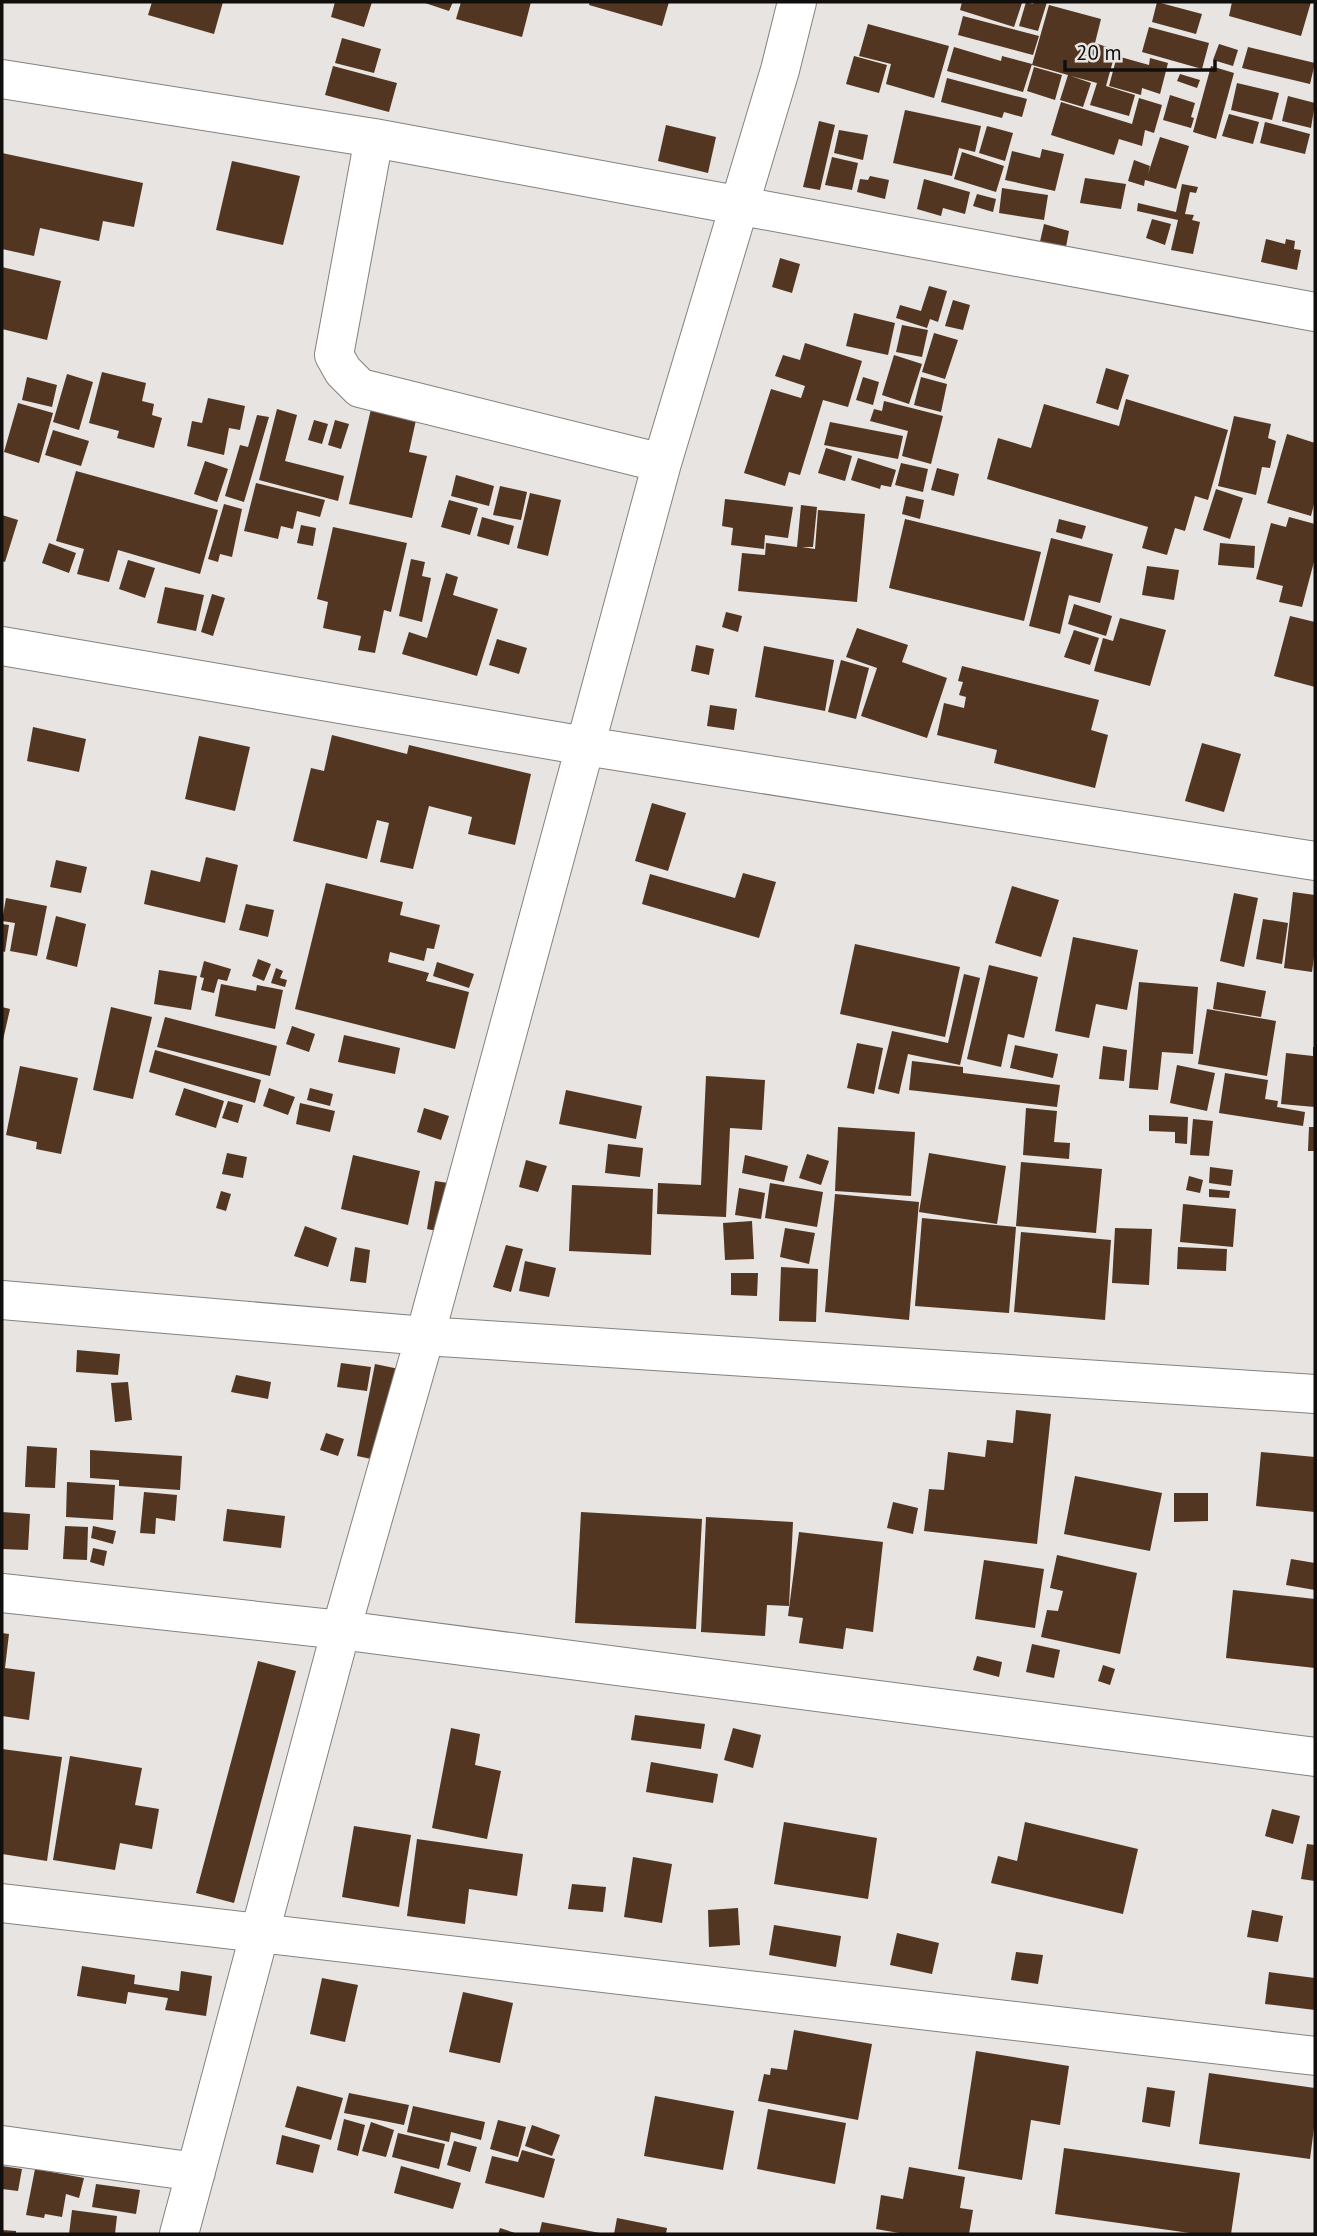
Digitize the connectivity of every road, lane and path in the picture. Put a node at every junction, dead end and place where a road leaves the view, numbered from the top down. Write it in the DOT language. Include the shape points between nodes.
graph roads {
  1 [pos="797,2"];
  2 [pos="2,79"];
  3 [pos="374,138"];
  4 [pos="738,204"];
  5 [pos="1315,312"];
  6 [pos="662,463"];
  7 [pos="2,646"];
  8 [pos="585,746"];
  9 [pos="1315,861"];
  10 [pos="2,1300"];
  11 [pos="425,1336"];
  12 [pos="1315,1394"];
  13 [pos="2,1593"];
  14 [pos="341,1630"];
  15 [pos="1315,1757"];
  16 [pos="2,1903"];
  17 [pos="260,1934"];
  18 [pos="1315,2056"];
  19 [pos="2,2145"];
  20 [pos="196,2172"];
  21 [pos="179,2234"];
  1 -- 4 [label="street"];
  2 -- 3 [label="street"];
  3 -- 4 [label="street"];
  3 -- 6 [label="street" via="334,355 343,371 360,388"];
  4 -- 5 [label="street"];
  4 -- 6 [label="street"];
  6 -- 8 [label="street"];
  7 -- 8 [label="street"];
  8 -- 9 [label="street"];
  8 -- 11 [label="street"];
  10 -- 11 [label="street"];
  11 -- 12 [label="street"];
  11 -- 14 [label="street"];
  13 -- 14 [label="street"];
  14 -- 15 [label="street"];
  14 -- 17 [label="street"];
  16 -- 17 [label="street"];
  17 -- 18 [label="street"];
  17 -- 20 [label="street"];
  19 -- 20 [label="street"];
  20 -- 21 [label="street"];
}
